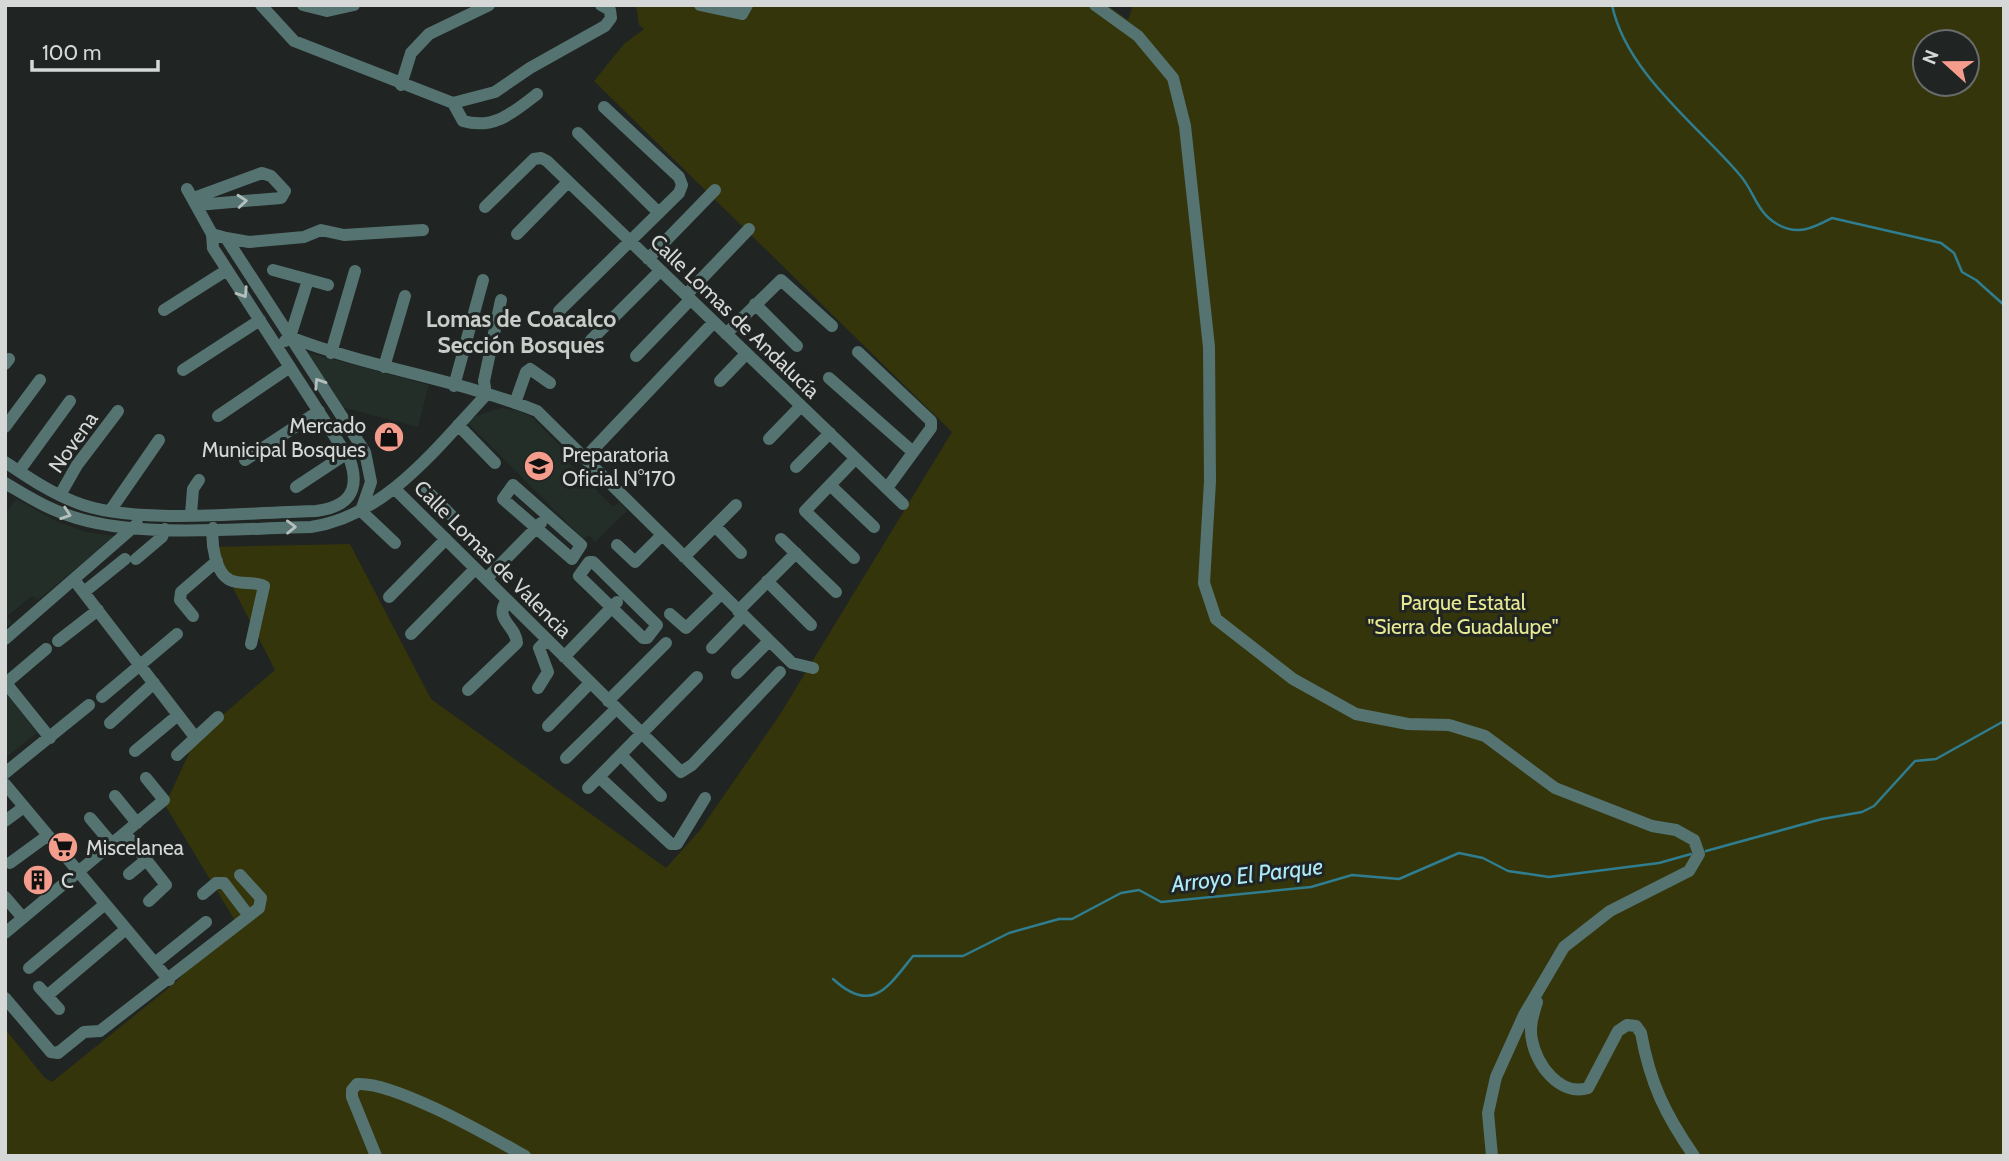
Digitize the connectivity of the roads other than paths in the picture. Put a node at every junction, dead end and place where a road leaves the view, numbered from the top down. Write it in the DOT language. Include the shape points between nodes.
graph roads {
  1 [pos="261,5"];
  2 [pos="303,5"];
  3 [pos="354,5"];
  4 [pos="489,5"];
  5 [pos="601,5"];
  6 [pos="700,5"];
  7 [pos="747,5"];
  8 [pos="1095,5"];
  9 [pos="401,85"];
  10 [pos="537,94"];
  11 [pos="453,103"];
  12 [pos="604,107"];
  13 [pos="578,133"];
  14 [pos="568,182"];
  15 [pos="715,190"];
  16 [pos="193,198"];
  17 [pos="485,207"];
  18 [pos="659,213"];
  19 [pos="748,229"];
  20 [pos="423,230"];
  21 [pos="212,234"];
  22 [pos="517,234"];
  23 [pos="226,238"];
  24 [pos="629,242"];
  25 [pos="648,259"];
  26 [pos="227,270"];
  27 [pos="273,270"];
  28 [pos="355,271"];
  29 [pos="660,271"];
  30 [pos="308,280"];
  31 [pos="483,280"];
  32 [pos="328,285"];
  33 [pos="405,296"];
  34 [pos="688,297"];
  35 [pos="501,300"];
  36 [pos="755,304"];
  37 [pos="164,310"];
  38 [pos="559,311"];
  39 [pos="260,320"];
  40 [pos="714,322"];
  41 [pos="832,326"];
  42 [pos="726,334"];
  43 [pos="290,338"];
  44 [pos="591,340"];
  45 [pos="797,346"];
  46 [pos="277,347"];
  47 [pos="858,352"];
  48 [pos="331,353"];
  49 [pos="746,354"];
  50 [pos="636,355"];
  51 [pos="290,367"];
  52 [pos="384,367"];
  53 [pos="183,370"];
  54 [pos="829,378"];
  55 [pos="40,380"];
  56 [pos="720,381"];
  57 [pos="550,383"];
  58 [pos="454,386"];
  59 [pos="486,395"];
  60 [pos="70,401"];
  61 [pos="515,402"];
  62 [pos="801,406"];
  63 [pos="118,411"];
  64 [pos="319,411"];
  65 [pos="218,416"];
  66 [pos="458,425"];
  67 [pos="5,427"];
  68 [pos="830,433"];
  69 [pos="769,439"];
  70 [pos="159,440"];
  71 [pos="913,452"];
  72 [pos="346,454"];
  73 [pos="585,458"];
  74 [pos="855,459"];
  75 [pos="245,460"];
  76 [pos="5,462"];
  77 [pos="495,463"];
  78 [pos="796,467"];
  79 [pos="19,471"];
  80 [pos="199,480"];
  81 [pos="5,483"];
  82 [pos="830,485"];
  83 [pos="296,487"];
  84 [pos="424,487"];
  85 [pos="887,488"];
  86 [pos="395,489"];
  87 [pos="60,495"];
  88 [pos="903,503"];
  89 [pos="736,505"];
  90 [pos="361,509"];
  91 [pos="110,511"];
  92 [pos="237,513"];
  93 [pos="140,514"];
  94 [pos="191,514"];
  95 [pos="549,515"];
  96 [pos="428,522"];
  97 [pos="715,526"];
  98 [pos="874,527"];
  99 [pos="136,528"];
  100 [pos="165,528"];
  101 [pos="213,528"];
  102 [pos="237,528"];
  103 [pos="536,529"];
  104 [pos="662,535"];
  105 [pos="446,539"];
  106 [pos="781,539"];
  107 [pos="396,543"];
  108 [pos="617,545"];
  109 [pos="741,553"];
  110 [pos="796,553"];
  111 [pos="684,557"];
  112 [pos="854,558"];
  113 [pos="217,561"];
  114 [pos="475,569"];
  115 [pos="486,579"];
  116 [pos="75,581"];
  117 [pos="767,581"];
  118 [pos="83,592"];
  119 [pos="836,592"];
  120 [pos="626,594"];
  121 [pos="721,594"];
  122 [pos="389,597"];
  123 [pos="507,600"];
  124 [pos="613,607"];
  125 [pos="98,610"];
  126 [pos="670,614"];
  127 [pos="741,614"];
  128 [pos="193,617"];
  129 [pos="811,625"];
  130 [pos="177,634"];
  131 [pos="411,634"];
  132 [pos="5,639"];
  133 [pos="547,640"];
  134 [pos="58,641"];
  135 [pos="769,641"];
  136 [pos="251,643"];
  137 [pos="666,643"];
  138 [pos="712,648"];
  139 [pos="46,649"];
  140 [pos="564,657"];
  141 [pos="139,664"];
  142 [pos="813,668"];
  143 [pos="780,672"];
  144 [pos="737,673"];
  145 [pos="697,677"];
  146 [pos="6,682"];
  147 [pos="154,683"];
  148 [pos="590,684"];
  149 [pos="538,688"];
  150 [pos="468,690"];
  151 [pos="102,697"];
  152 [pos="89,705"];
  153 [pos="612,705"];
  154 [pos="178,716"];
  155 [pos="218,717"];
  156 [pos="110,723"];
  157 [pos="548,726"];
  158 [pos="641,734"];
  159 [pos="195,737"];
  160 [pos="50,738"];
  161 [pos="135,751"];
  162 [pos="177,755"];
  163 [pos="621,755"];
  164 [pos="566,758"];
  165 [pos="5,773"];
  166 [pos="599,777"];
  167 [pos="146,778"];
  168 [pos="5,784"];
  169 [pos="588,788"];
  170 [pos="115,796"];
  171 [pos="661,796"];
  172 [pos="705,798"];
  173 [pos="24,807"];
  174 [pos="90,818"];
  175 [pos="5,821"];
  176 [pos="137,823"];
  177 [pos="125,833"];
  178 [pos="47,836"];
  179 [pos="112,844"];
  180 [pos="146,860"];
  181 [pos="10,863"];
  182 [pos="78,872"];
  183 [pos="129,874"];
  184 [pos="240,875"];
  185 [pos="203,894"];
  186 [pos="5,897"];
  187 [pos="149,901"];
  188 [pos="104,905"];
  189 [pos="249,916"];
  190 [pos="23,918"];
  191 [pos="206,922"];
  192 [pos="126,929"];
  193 [pos="5,933"];
  194 [pos="156,964"];
  195 [pos="29,968"];
  196 [pos="169,980"];
  197 [pos="1541,989"];
  198 [pos="5,998"];
  199 [pos="59,1009"];
  200 [pos="376,1156"];
  201 [pos="525,1156"];
  202 [pos="1492,1156"];
  203 [pos="1694,1156"];
  1 -- 9 [label="street" via="294,41"];
  2 -- 3 [label="street" via="327,11"];
  4 -- 9 [label="street" via="429,33 411,53"];
  5 -- 11 [label="street" via="610,10 605,26 495,92"];
  6 -- 7 [label="street" via="742,14"];
  8 -- 197 [label="street" via="1138,36 1173,78 1185,126 1209,347 1210,481 1204,583 1216,619 1293,679 1356,714 1408,724 1448,725 1485,736 1555,788 1694,840 1699,854 1689,872 1610,911 1564,947"];
  9 -- 11 [label="street"];
  10 -- 11 [label="street" via="508,116 483,124 463,121"];
  12 -- 18 [label="street" via="679,177 679,193"];
  13 -- 18 [label="street"];
  14 -- 17 [label="street, Calle Lomas de Andalucía" via="541,158 534,159"];
  14 -- 22 [label="street"];
  14 -- 24 [label="street, Calle Lomas de Andalucía"];
  15 -- 25 [label="street"];
  16 -- 16 [label="street, one-way" via="285,195 285,191 267,173"];
  16 -- 21 [label="street"];
  18 -- 24 [label="street"];
  19 -- 34 [label="street"];
  20 -- 23 [label="street" via="344,235 321,230 304,237 249,242"];
  21 -- 23 [label="street"];
  21 -- 26 [label="street" via="213,248"];
  23 -- 43 [label="street"];
  24 -- 25 [label="street, Calle Lomas de Andalucía"];
  24 -- 38 [label="street"];
  25 -- 29 [label="street, Calle Lomas de Andalucía"];
  26 -- 37 [label="street"];
  26 -- 39 [label="street, one-way"];
  27 -- 30 [label="street"];
  28 -- 48 [label="street"];
  29 -- 34 [label="street, Calle Lomas de Andalucía"];
  29 -- 44 [label="street"];
  30 -- 32 [label="street"];
  30 -- 43 [label="street"];
  31 -- 58 [label="street"];
  33 -- 52 [label="street"];
  34 -- 40 [label="street, Calle Lomas de Andalucía"];
  34 -- 50 [label="street"];
  35 -- 59 [label="street" via="484,381"];
  36 -- 41 [label="street" via="776,282 784,280"];
  36 -- 42 [label="street"];
  36 -- 45 [label="street"];
  39 -- 46 [label="street"];
  39 -- 53 [label="street"];
  40 -- 42 [label="street, Calle Lomas de Andalucía"];
  40 -- 73 [label="street"];
  42 -- 49 [label="street, Calle Lomas de Andalucía"];
  43 -- 46 [label="street"];
  43 -- 48 [label="street"];
  90 -- 43 [label="street, one-way" via="371,482 365,452"];
  46 -- 51 [label="street"];
  47 -- 71 [label="street" via="932,421"];
  48 -- 52 [label="street"];
  49 -- 56 [label="street"];
  49 -- 62 [label="street, Calle Lomas de Andalucía"];
  51 -- 64 [label="street"];
  51 -- 65 [label="street"];
  52 -- 58 [label="street"];
  54 -- 71 [label="street"];
  55 -- 67 [label="street"];
  57 -- 61 [label="street" via="530,369"];
  58 -- 59 [label="street"];
  59 -- 61 [label="street"];
  59 -- 66 [label="street"];
  60 -- 79 [label="street"];
  61 -- 73 [label="street" via="537,411"];
  62 -- 68 [label="street, Calle Lomas de Andalucía"];
  62 -- 69 [label="street"];
  63 -- 87 [label="street, Novena"];
  64 -- 72 [label="street"];
  64 -- 75 [label="street"];
  66 -- 77 [label="street"];
  66 -- 86 [label="street"];
  68 -- 74 [label="street, Calle Lomas de Andalucía"];
  68 -- 78 [label="street"];
  70 -- 91 [label="street"];
  71 -- 85 [label="street"];
  72 -- 83 [label="street"];
  72 -- 92 [label="street" via="354,471 348,498 341,505 316,511"];
  73 -- 104 [label="street"];
  74 -- 82 [label="street"];
  74 -- 85 [label="street, Calle Lomas de Andalucía"];
  76 -- 79 [label="street"];
  79 -- 87 [label="street"];
  80 -- 94 [label="street" via="193,489"];
  81 -- 99 [label="street, one-way" via="57,512"];
  82 -- 98 [label="street"];
  82 -- 112 [label="street" via="806,513"];
  84 -- 96 [label="street" via="447,511"];
  85 -- 88 [label="street, Calle Lomas de Andalucía"];
  86 -- 90 [label="street"];
  86 -- 96 [label="street, Calle Lomas de Valencia"];
  87 -- 91 [label="street"];
  89 -- 97 [label="street"];
  102 -- 90 [label="street, one-way" via="335,523"];
  90 -- 107 [label="street"];
  91 -- 93 [label="street"];
  92 -- 94 [label="street"];
  92 -- 102 [label="street"];
  93 -- 94 [label="street"];
  93 -- 99 [label="street"];
  95 -- 103 [label="street"];
  95 -- 103 [label="street" via="581,545 572,559"];
  95 -- 103 [label="street" via="513,485 503,499"];
  96 -- 105 [label="street, Calle Lomas de Valencia"];
  97 -- 109 [label="street"];
  97 -- 111 [label="street"];
  99 -- 100 [label="street"];
  99 -- 116 [label="street"];
  100 -- 101 [label="street"];
  100 -- 118 [label="street" via="162,537"];
  101 -- 102 [label="street"];
  101 -- 113 [label="street" via="211,548"];
  103 -- 115 [label="street"];
  104 -- 108 [label="street" via="635,562"];
  104 -- 111 [label="street"];
  105 -- 114 [label="street, Calle Lomas de Valencia"];
  105 -- 122 [label="street"];
  106 -- 110 [label="street"];
  110 -- 117 [label="street"];
  110 -- 119 [label="street"];
  111 -- 121 [label="street"];
  113 -- 128 [label="street" via="181,592 180,600"];
  113 -- 136 [label="street" via="230,580 264,586"];
  114 -- 115 [label="street, Calle Lomas de Valencia"];
  114 -- 131 [label="street"];
  115 -- 123 [label="street, Calle Lomas de Valencia"];
  116 -- 118 [label="street"];
  116 -- 132 [label="street"];
  117 -- 127 [label="street"];
  117 -- 129 [label="street"];
  118 -- 125 [label="street"];
  120 -- 124 [label="street"];
  120 -- 124 [label="street" via="657,626 647,638"];
  120 -- 124 [label="street" via="589,562 579,576"];
  121 -- 126 [label="street" via="686,628"];
  121 -- 127 [label="street"];
  123 -- 133 [label="street, Calle Lomas de Valencia"];
  123 -- 150 [label="street" via="502,607 503,620 517,643"];
  124 -- 140 [label="street"];
  125 -- 134 [label="street"];
  125 -- 141 [label="street"];
  127 -- 135 [label="street"];
  127 -- 138 [label="street"];
  130 -- 141 [label="street"];
  133 -- 140 [label="street, Calle Lomas de Valencia"];
  133 -- 149 [label="street" via="540,654 548,672"];
  135 -- 142 [label="street" via="792,663"];
  135 -- 144 [label="street"];
  137 -- 153 [label="street"];
  139 -- 146 [label="street"];
  140 -- 148 [label="street, Calle Lomas de Valencia"];
  141 -- 147 [label="street"];
  141 -- 151 [label="street"];
  143 -- 158 [label="street, Calle Lomas de Valencia" via="682,772"];
  145 -- 158 [label="street"];
  146 -- 160 [label="street"];
  147 -- 154 [label="street"];
  147 -- 156 [label="street"];
  148 -- 153 [label="street, Calle Lomas de Valencia"];
  148 -- 157 [label="street"];
  152 -- 160 [label="street"];
  153 -- 158 [label="street, Calle Lomas de Valencia"];
  153 -- 164 [label="street"];
  154 -- 159 [label="street"];
  154 -- 161 [label="street"];
  155 -- 159 [label="street"];
  158 -- 163 [label="street"];
  159 -- 162 [label="street"];
  160 -- 165 [label="street"];
  163 -- 166 [label="street"];
  163 -- 171 [label="street"];
  166 -- 169 [label="street"];
  166 -- 172 [label="street" via="671,844 683,838"];
  167 -- 176 [label="street" via="164,800"];
  168 -- 173 [label="street"];
  170 -- 176 [label="street"];
  173 -- 175 [label="street"];
  173 -- 178 [label="street"];
  174 -- 179 [label="street"];
  176 -- 177 [label="street"];
  177 -- 179 [label="street"];
  177 -- 180 [label="street"];
  178 -- 181 [label="street"];
  178 -- 182 [label="street"];
  179 -- 182 [label="street"];
  180 -- 183 [label="street"];
  180 -- 187 [label="street" via="166,885"];
  182 -- 188 [label="street"];
  182 -- 190 [label="street"];
  184 -- 189 [label="street" via="262,903"];
  185 -- 189 [label="street" via="216,883 224,883"];
  186 -- 190 [label="street"];
  188 -- 192 [label="street"];
  188 -- 195 [label="street"];
  189 -- 196 [label="street"];
  190 -- 193 [label="street"];
  191 -- 194 [label="street"];
  192 -- 194 [label="street"];
  192 -- 199 [label="street" via="43,991"];
  194 -- 196 [label="street"];
  196 -- 198 [label="street" via="100,1031 84,1032 54,1054"];
  197 -- 202 [label="street" via="1515,1033 1493,1086 1488,1113"];
  197 -- 203 [label="street" via="1531,1039 1550,1076 1568,1088 1588,1088 1618,1031 1636,1026 1666,1115"];
  200 -- 201 [label="street" via="352,1097 357,1084 374,1086 452,1116"];
}
